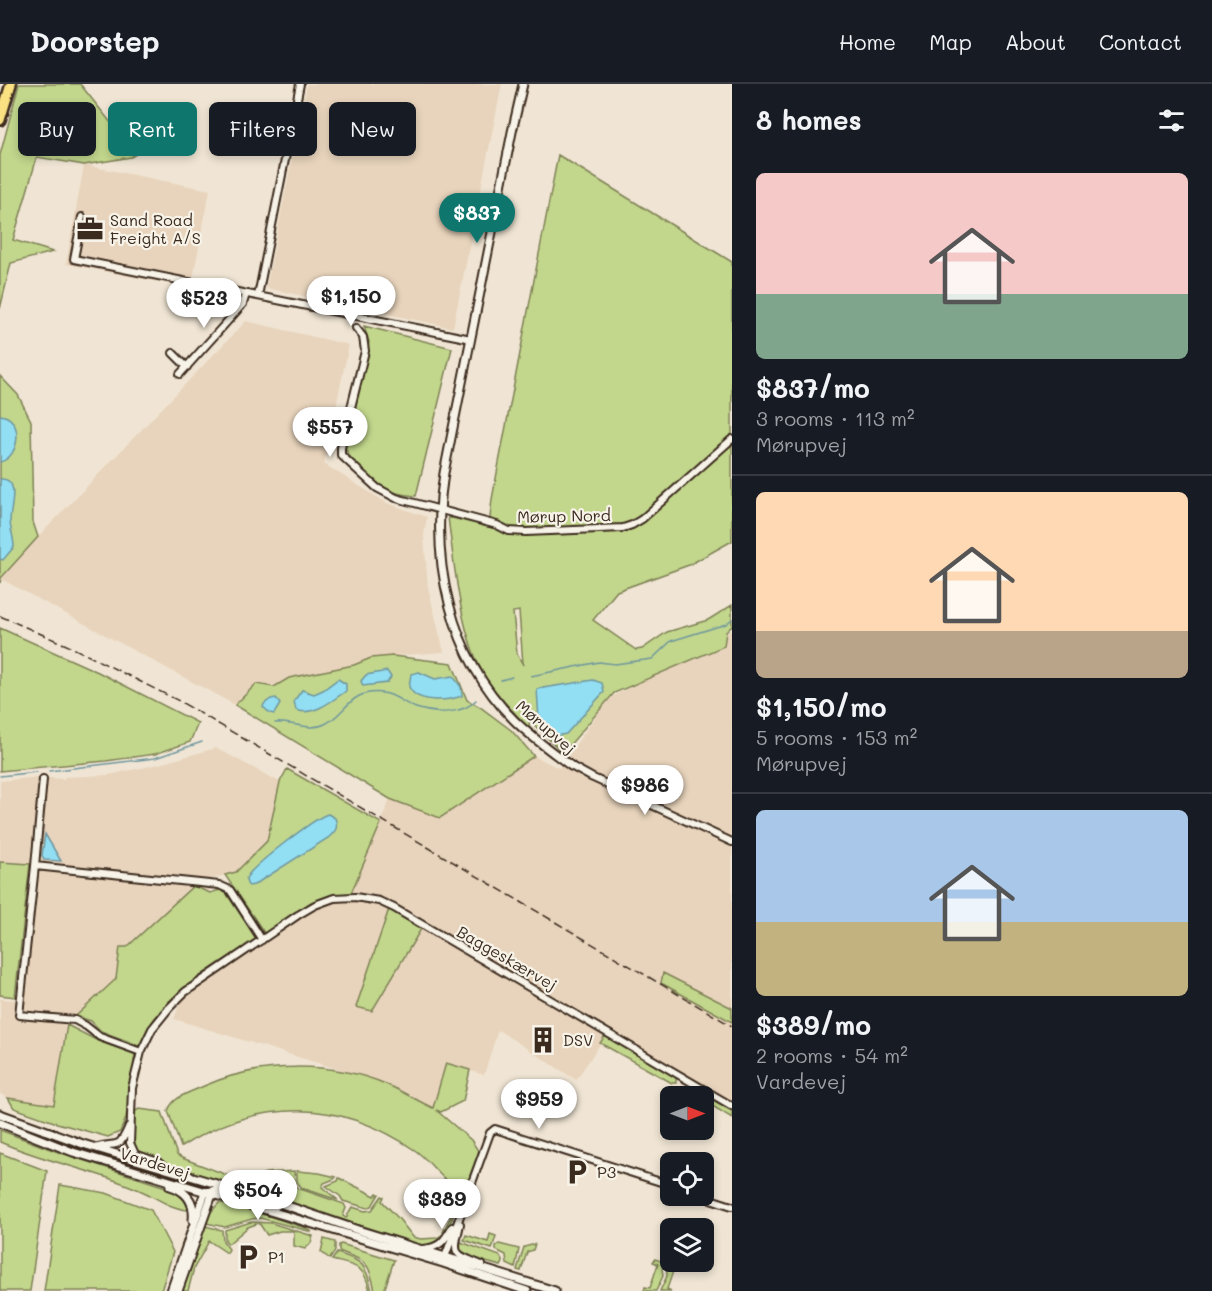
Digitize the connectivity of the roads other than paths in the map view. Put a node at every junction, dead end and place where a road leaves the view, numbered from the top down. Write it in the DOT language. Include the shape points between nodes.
graph roads {
  1 [pos="11,84"];
  2 [pos="300,84"];
  3 [pos="523,84"];
  4 [pos="0,120"];
  5 [pos="82,217"];
  6 [pos="246,294"];
  7 [pos="258,296"];
  8 [pos="356,328"];
  9 [pos="471,339"];
  10 [pos="173,353"];
  11 [pos="187,367"];
  12 [pos="180,374"];
  13 [pos="732,439"];
  14 [pos="439,509"];
  15 [pos="571,766"];
  16 [pos="43,779"];
  17 [pos="732,842"];
  18 [pos="34,866"];
  19 [pos="262,940"];
  20 [pos="141,1052"];
  21 [pos="732,1106"];
  22 [pos="0,1114"];
  23 [pos="130,1122"];
  24 [pos="0,1123"];
  25 [pos="95,1148"];
  26 [pos="113,1164"];
  27 [pos="167,1170"];
  28 [pos="211,1182"];
  29 [pos="660,1182"];
  30 [pos="211,1192"];
  31 [pos="714,1200"];
  32 [pos="464,1206"];
  33 [pos="732,1206"];
  34 [pos="315,1215"];
  35 [pos="191,1233"];
  36 [pos="456,1245"];
  37 [pos="418,1249"];
  38 [pos="447,1261"];
  39 [pos="495,1272"];
  40 [pos="171,1291"];
  41 [pos="178,1291"];
  42 [pos="527,1291"];
  43 [pos="555,1291"];
  1 -- 4 [label="highway"];
  2 -- 7 [label="street"];
  3 -- 9 [label="street, Mørupvej"];
  5 -- 6 [label="street" via="74,259"];
  6 -- 7 [label="street"];
  6 -- 11 [label="street" via="243,304"];
  7 -- 9 [label="street"];
  8 -- 14 [label="street" via="363,337 365,351 341,455 377,488 396,498"];
  9 -- 14 [label="street, Mørupvej"];
  10 -- 11 [label="street"];
  11 -- 12 [label="street"];
  13 -- 14 [label="street, Mørup Nord" via="642,519 623,528 509,531"];
  14 -- 15 [label="street, Mørupvej" via="444,585 463,644 479,675 512,718"];
  15 -- 17 [label="street, Mørupvej"];
  16 -- 18 [label="street"];
  18 -- 19 [label="street" via="219,885 230,890"];
  18 -- 20 [label="street" via="19,1014 75,1020 100,1037"];
  19 -- 20 [label="street, Baggeskærvej" via="185,992 152,1029"];
  19 -- 21 [label="street, Baggeskærvej" via="298,915 334,898 379,901"];
  20 -- 23 [label="street, Baggeskærvej" via="132,1088"];
  22 -- 25 [label="street, Vardevej"];
  23 -- 25 [label="street" via="120,1142"];
  23 -- 27 [label="street, Baggeskærvej" via="130,1143 135,1154 158,1162"];
  24 -- 26 [label="street, Vardevej"];
  25 -- 27 [label="street, Vardevej"];
  26 -- 30 [label="street, Vardevej"];
  26 -- 35 [label="street" via="117,1169 185,1193 193,1208"];
  27 -- 28 [label="street, Vardevej"];
  28 -- 30 [label="street"];
  28 -- 34 [label="street, Vardevej"];
  29 -- 32 [label="street" via="500,1129 491,1131"];
  30 -- 34 [label="street" via="217,1190"];
  30 -- 35 [label="street"];
  30 -- 38 [label="street, Vardevej"];
  30 -- 41 [label="street"];
  31 -- 33 [label="street"];
  32 -- 36 [label="street"];
  32 -- 37 [label="street" via="441,1245"];
  32 -- 38 [label="street"];
  34 -- 37 [label="street, Vardevej"];
  35 -- 40 [label="street"];
  36 -- 38 [label="street"];
  36 -- 39 [label="street, Vardevej" via="461,1257"];
  37 -- 38 [label="street, Vardevej"];
  38 -- 39 [label="street, Vardevej"];
  38 -- 42 [label="street, Vardevej"];
  39 -- 43 [label="street, Vardevej"];
}
